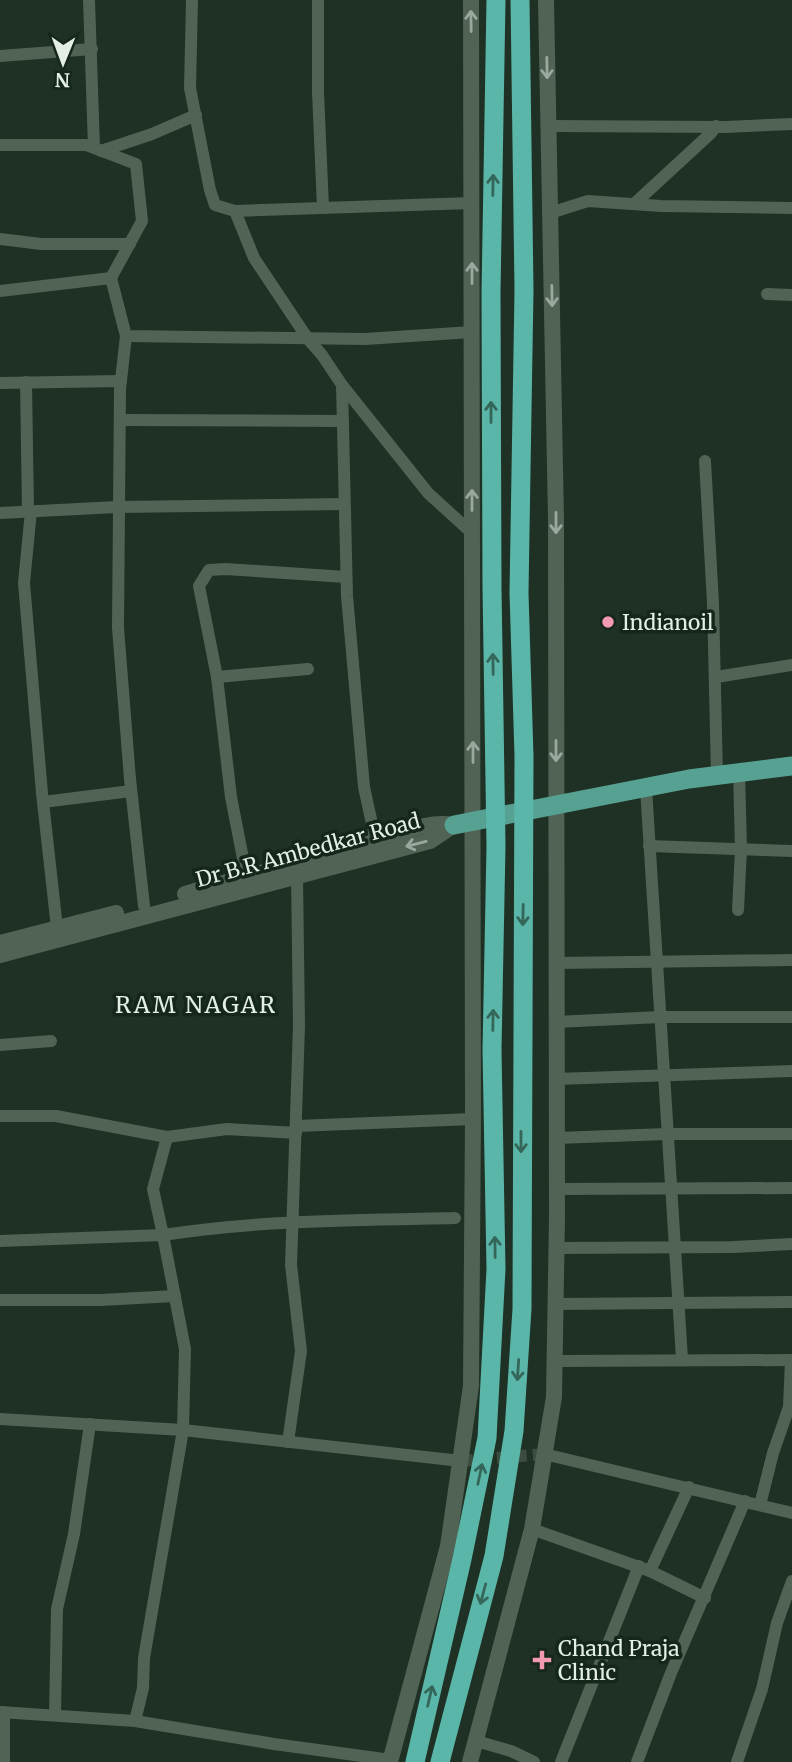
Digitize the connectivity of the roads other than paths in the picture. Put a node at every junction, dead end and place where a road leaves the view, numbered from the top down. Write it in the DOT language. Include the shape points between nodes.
graph roads {
  1 [pos="89,0"];
  2 [pos="192,0"];
  3 [pos="318,0"];
  4 [pos="471,0"];
  5 [pos="496,0"];
  6 [pos="520,0"];
  7 [pos="546,0"];
  8 [pos="92,49"];
  9 [pos="0,56"];
  10 [pos="197,115"];
  11 [pos="792,124"];
  12 [pos="548,126"];
  13 [pos="716,127"];
  14 [pos="0,145"];
  15 [pos="97,149"];
  16 [pos="472,203"];
  17 [pos="634,204"];
  18 [pos="323,208"];
  19 [pos="792,208"];
  20 [pos="235,211"];
  21 [pos="550,213"];
  22 [pos="0,239"];
  23 [pos="130,244"];
  24 [pos="111,278"];
  25 [pos="0,291"];
  26 [pos="767,294"];
  27 [pos="792,295"];
  28 [pos="472,332"];
  29 [pos="126,336"];
  30 [pos="308,339"];
  31 [pos="121,381"];
  32 [pos="26,382"];
  33 [pos="0,383"];
  34 [pos="342,385"];
  35 [pos="120,420"];
  36 [pos="343,421"];
  37 [pos="705,461"];
  38 [pos="344,504"];
  39 [pos="117,507"];
  40 [pos="29,511"];
  41 [pos="0,513"];
  42 [pos="472,533"];
  43 [pos="346,577"];
  44 [pos="792,665"];
  45 [pos="308,669"];
  46 [pos="217,677"];
  47 [pos="716,677"];
  48 [pos="792,766"];
  49 [pos="739,772"];
  50 [pos="717,775"];
  51 [pos="646,788"];
  52 [pos="131,791"];
  53 [pos="43,802"];
  54 [pos="556,804"];
  55 [pos="464,823"];
  56 [pos="376,842"];
  57 [pos="649,846"];
  58 [pos="741,849"];
  59 [pos="792,851"];
  60 [pos="297,875"];
  61 [pos="247,882"];
  62 [pos="144,906"];
  63 [pos="738,910"];
  64 [pos="57,928"];
  65 [pos="0,943"];
  66 [pos="0,955"];
  67 [pos="792,960"];
  68 [pos="655,961"];
  69 [pos="556,963"];
  70 [pos="660,1017"];
  71 [pos="792,1017"];
  72 [pos="556,1022"];
  73 [pos="51,1041"];
  74 [pos="0,1045"];
  75 [pos="792,1071"];
  76 [pos="664,1076"];
  77 [pos="556,1079"];
  78 [pos="0,1116"];
  79 [pos="473,1119"];
  80 [pos="296,1129"];
  81 [pos="667,1134"];
  82 [pos="792,1134"];
  83 [pos="167,1137"];
  84 [pos="556,1138"];
  85 [pos="792,1188"];
  86 [pos="557,1189"];
  87 [pos="670,1189"];
  88 [pos="455,1218"];
  89 [pos="293,1221"];
  90 [pos="163,1235"];
  91 [pos="0,1241"];
  92 [pos="792,1244"];
  93 [pos="556,1248"];
  94 [pos="673,1248"];
  95 [pos="175,1296"];
  96 [pos="0,1300"];
  97 [pos="677,1301"];
  98 [pos="792,1302"];
  99 [pos="556,1304"];
  100 [pos="682,1359"];
  101 [pos="792,1360"];
  102 [pos="555,1361"];
  103 [pos="0,1419"];
  104 [pos="90,1424"];
  105 [pos="183,1430"];
  106 [pos="288,1442"];
  107 [pos="544,1454"];
  108 [pos="461,1461"];
  109 [pos="689,1487"];
  110 [pos="745,1501"];
  111 [pos="760,1505"];
  112 [pos="792,1513"];
  113 [pos="532,1529"];
  114 [pos="644,1569"];
  115 [pos="792,1581"];
  116 [pos="705,1598"];
  117 [pos="2,1712"];
  118 [pos="55,1715"];
  119 [pos="135,1721"];
  120 [pos="476,1741"];
  121 [pos="390,1761"];
  122 [pos="4,1762"];
  123 [pos="415,1762"];
  124 [pos="440,1762"];
  125 [pos="470,1762"];
  126 [pos="534,1762"];
  127 [pos="561,1762"];
  128 [pos="637,1762"];
  129 [pos="737,1762"];
  1 -- 8 [label="street"];
  2 -- 10 [label="street" via="189,82"];
  3 -- 18 [label="street"];
  16 -- 4 [label="street, one-way"];
  123 -- 5 [label="highway, one-way" via="487,1438 496,1269 491,293"];
  6 -- 124 [label="highway, one-way" via="524,290 519,593 524,756 522,1309 514,1431 494,1556"];
  7 -- 12 [label="street, one-way"];
  8 -- 9 [label="street"];
  8 -- 15 [label="street"];
  10 -- 15 [label="street" via="152,134"];
  10 -- 20 [label="street" via="215,205"];
  11 -- 13 [label="street"];
  12 -- 13 [label="street"];
  12 -- 21 [label="street"];
  13 -- 17 [label="street"];
  14 -- 15 [label="street" via="86,145"];
  15 -- 23 [label="street" via="136,164 142,221"];
  16 -- 18 [label="street"];
  28 -- 16 [label="street, one-way"];
  17 -- 19 [label="street"];
  17 -- 21 [label="street" via="588,201"];
  18 -- 20 [label="street"];
  20 -- 30 [label="street" via="254,258"];
  21 -- 54 [label="street, one-way"];
  22 -- 23 [label="street"];
  23 -- 24 [label="street"];
  24 -- 25 [label="street"];
  24 -- 29 [label="street"];
  26 -- 27 [label="street"];
  28 -- 30 [label="street"];
  42 -- 28 [label="street, one-way"];
  29 -- 30 [label="street"];
  29 -- 31 [label="street"];
  30 -- 34 [label="street"];
  31 -- 32 [label="street"];
  31 -- 35 [label="street"];
  32 -- 33 [label="street"];
  32 -- 40 [label="street"];
  34 -- 36 [label="street"];
  34 -- 42 [label="street" via="428,493"];
  35 -- 36 [label="street"];
  35 -- 39 [label="street"];
  36 -- 38 [label="street"];
  37 -- 47 [label="street"];
  38 -- 39 [label="street"];
  38 -- 43 [label="street"];
  39 -- 40 [label="street"];
  39 -- 52 [label="street" via="118,628"];
  40 -- 41 [label="street"];
  40 -- 53 [label="street" via="24,583"];
  55 -- 42 [label="street, one-way"];
  43 -- 46 [label="street" via="209,570 199,586"];
  43 -- 56 [label="street" via="365,787"];
  44 -- 47 [label="street"];
  45 -- 46 [label="street"];
  46 -- 61 [label="street"];
  47 -- 50 [label="street"];
  48 -- 49 [label="main road"];
  49 -- 50 [label="main road"];
  49 -- 58 [label="street"];
  50 -- 51 [label="main road"];
  51 -- 54 [label="main road"];
  51 -- 57 [label="street"];
  52 -- 53 [label="street"];
  52 -- 62 [label="street"];
  53 -- 64 [label="street"];
  54 -- 55 [label="main road"];
  54 -- 69 [label="street"];
  55 -- 56 [label="street, Dr B.R Ambedkar Road" via="425,825"];
  55 -- 60 [label="street, Dr B.R Ambedkar Road, one-way" via="430,841"];
  55 -- 79 [label="street"];
  56 -- 61 [label="street, Dr B.R Ambedkar Road"];
  57 -- 58 [label="street"];
  57 -- 68 [label="street"];
  58 -- 59 [label="street"];
  58 -- 63 [label="street"];
  60 -- 61 [label="street, Dr B.R Ambedkar Road"];
  60 -- 80 [label="street"];
  61 -- 62 [label="street, Dr B.R Ambedkar Road"];
  61 -- 66 [label="street, Dr B.R Ambedkar Road"];
  62 -- 64 [label="street, Dr B.R Ambedkar Road"];
  64 -- 65 [label="street, Dr B.R Ambedkar Road"];
  67 -- 68 [label="street"];
  68 -- 69 [label="street"];
  68 -- 70 [label="street"];
  69 -- 72 [label="street"];
  70 -- 71 [label="street"];
  70 -- 72 [label="street"];
  70 -- 76 [label="street"];
  72 -- 77 [label="street"];
  73 -- 74 [label="street"];
  75 -- 76 [label="street"];
  76 -- 77 [label="street"];
  76 -- 81 [label="street"];
  77 -- 84 [label="street"];
  78 -- 83 [label="street" via="56,1116"];
  79 -- 80 [label="street"];
  79 -- 108 [label="street" via="471,1386"];
  80 -- 83 [label="street" via="227,1129"];
  80 -- 89 [label="street"];
  81 -- 82 [label="street"];
  81 -- 84 [label="street"];
  81 -- 87 [label="street"];
  83 -- 90 [label="street" via="153,1189"];
  84 -- 86 [label="street"];
  85 -- 87 [label="street"];
  86 -- 87 [label="street"];
  86 -- 93 [label="street"];
  87 -- 94 [label="street"];
  88 -- 89 [label="street"];
  89 -- 90 [label="street" via="223,1225"];
  89 -- 106 [label="street" via="291,1265 301,1351"];
  90 -- 91 [label="street"];
  90 -- 95 [label="street"];
  92 -- 94 [label="street"];
  93 -- 94 [label="street"];
  93 -- 99 [label="street"];
  94 -- 97 [label="street"];
  95 -- 96 [label="street"];
  95 -- 105 [label="street" via="185,1349"];
  97 -- 98 [label="street"];
  97 -- 99 [label="street"];
  97 -- 100 [label="street"];
  99 -- 102 [label="street"];
  100 -- 101 [label="street"];
  100 -- 102 [label="street"];
  101 -- 111 [label="street" via="789,1407"];
  102 -- 107 [label="street"];
  103 -- 104 [label="street"];
  104 -- 105 [label="street"];
  104 -- 118 [label="street" via="74,1534 57,1609"];
  105 -- 106 [label="street"];
  105 -- 119 [label="street"];
  106 -- 108 [label="street"];
  107 -- 109 [label="street"];
  107 -- 113 [label="street"];
  108 -- 121 [label="street" via="448,1546"];
  109 -- 110 [label="street"];
  109 -- 114 [label="street"];
  110 -- 111 [label="street"];
  110 -- 116 [label="street"];
  111 -- 112 [label="street"];
  113 -- 114 [label="street"];
  113 -- 120 [label="street"];
  114 -- 116 [label="street"];
  114 -- 127 [label="street" via="590,1685"];
  115 -- 129 [label="street"];
  116 -- 128 [label="street"];
  117 -- 118 [label="street"];
  117 -- 122 [label="street"];
  118 -- 119 [label="street"];
  119 -- 121 [label="street"];
  120 -- 125 [label="street"];
  120 -- 126 [label="street"];
}
